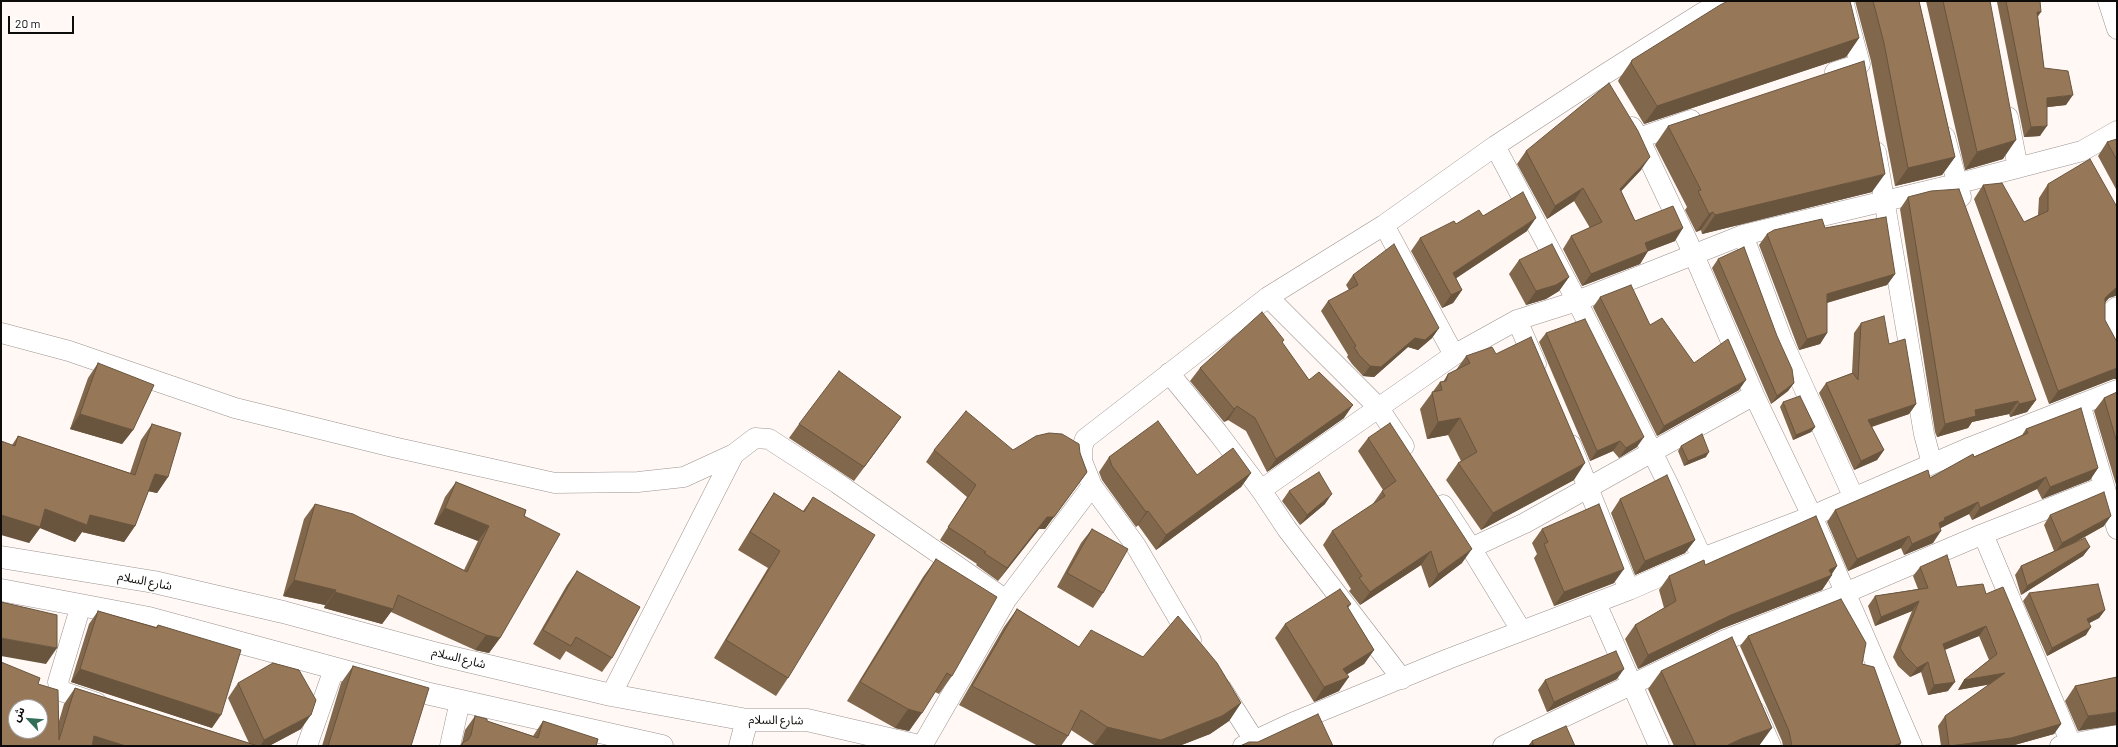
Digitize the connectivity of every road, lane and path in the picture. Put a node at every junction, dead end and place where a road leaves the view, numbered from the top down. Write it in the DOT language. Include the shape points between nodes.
graph roads {
  1 [pos="1726,1"];
  2 [pos="1843,1"];
  3 [pos="2108,1"];
  4 [pos="2117,29"];
  5 [pos="1602,76"];
  6 [pos="1816,79"];
  7 [pos="1613,95"];
  8 [pos="2005,102"];
  9 [pos="1624,113"];
  10 [pos="1705,116"];
  11 [pos="1940,116"];
  12 [pos="2117,131"];
  13 [pos="1872,132"];
  14 [pos="1639,138"];
  15 [pos="1495,146"];
  16 [pos="2082,151"];
  17 [pos="2018,168"];
  18 [pos="2093,170"];
  19 [pos="1956,184"];
  20 [pos="1885,200"];
  21 [pos="1967,212"];
  22 [pos="1384,225"];
  23 [pos="1743,235"];
  24 [pos="1694,255"];
  25 [pos="1268,297"];
  26 [pos="1577,301"];
  27 [pos="2117,307"];
  28 [pos="1517,320"];
  29 [pos="1,333"];
  30 [pos="2117,350"];
  31 [pos="1454,355"];
  32 [pos="1169,374"];
  33 [pos="1542,378"];
  34 [pos="2117,390"];
  35 [pos="1754,395"];
  36 [pos="2080,404"];
  37 [pos="1378,407"];
  38 [pos="1564,429"];
  39 [pos="1651,453"];
  40 [pos="734,454"];
  41 [pos="1416,464"];
  42 [pos="1932,464"];
  43 [pos="1092,486"];
  44 [pos="1589,487"];
  45 [pos="2103,487"];
  46 [pos="1261,490"];
  47 [pos="1433,490"];
  48 [pos="1854,498"];
  49 [pos="1812,516"];
  50 [pos="2117,529"];
  51 [pos="1983,534"];
  52 [pos="1472,548"];
  53 [pos="1,557"];
  54 [pos="1702,558"];
  55 [pos="1,590"];
  56 [pos="1629,590"];
  57 [pos="1846,593"];
  58 [pos="1006,600"];
  59 [pos="1596,603"];
  60 [pos="81,605"];
  61 [pos="1521,630"];
  62 [pos="1201,656"];
  63 [pos="334,669"];
  64 [pos="1213,675"];
  65 [pos="1402,679"];
  66 [pos="1631,686"];
  67 [pos="611,695"];
  68 [pos="1749,697"];
  69 [pos="460,701"];
  70 [pos="112,708"];
  71 [pos="747,720"];
  72 [pos="2117,735"];
  73 [pos="1248,743"];
  74 [pos="633,744"];
  75 [pos="2068,745"];
  76 [pos="308,746"];
  77 [pos="450,746"];
  78 [pos="662,746"];
  79 [pos="740,746"];
  80 [pos="920,746"];
  81 [pos="1503,746"];
  82 [pos="1659,746"];
  83 [pos="1771,746"];
  84 [pos="1912,746"];
  1 -- 5 [label="street" via="1702,13"];
  2 -- 6 [label="street" via="1861,71"];
  3 -- 4 [label="street"];
  5 -- 7 [label="street"];
  5 -- 15 [label="street"];
  8 -- 17 [label="street"];
  9 -- 14 [label="street"];
  10 -- 14 [label="street"];
  11 -- 19 [label="street"];
  12 -- 16 [label="street"];
  13 -- 20 [label="street"];
  14 -- 24 [label="street"];
  15 -- 22 [label="street"];
  15 -- 26 [label="street"];
  16 -- 17 [label="street"];
  16 -- 18 [label="street"];
  17 -- 19 [label="street"];
  19 -- 20 [label="street"];
  19 -- 21 [label="street"];
  20 -- 23 [label="street"];
  20 -- 42 [label="street" via="1924,434"];
  22 -- 25 [label="street"];
  22 -- 31 [label="street"];
  23 -- 24 [label="street"];
  23 -- 48 [label="street" via="1782,340"];
  24 -- 26 [label="street"];
  24 -- 35 [label="street"];
  25 -- 32 [label="street"];
  25 -- 37 [label="street"];
  26 -- 28 [label="street"];
  26 -- 39 [label="street"];
  27 -- 30 [label="street" via="2106,317 2106,329"];
  28 -- 31 [label="street"];
  28 -- 33 [label="street"];
  29 -- 40 [label="street" via="69,351 235,408 555,483 638,482 684,477"];
  31 -- 37 [label="street"];
  32 -- 43 [label="street" via="1085,439 1082,461"];
  32 -- 46 [label="street"];
  34 -- 36 [label="street"];
  35 -- 39 [label="street"];
  35 -- 49 [label="street"];
  36 -- 42 [label="street" via="2039,411"];
  36 -- 45 [label="street"];
  37 -- 41 [label="street"];
  37 -- 46 [label="street"];
  38 -- 44 [label="street"];
  39 -- 44 [label="street"];
  39 -- 54 [label="street"];
  40 -- 58 [label="street" via="755,438 769,439"];
  40 -- 67 [label="street"];
  42 -- 48 [label="street"];
  43 -- 58 [label="street"];
  43 -- 62 [label="street" via="1136,546"];
  44 -- 52 [label="street" via="1525,523"];
  44 -- 56 [label="street"];
  45 -- 50 [label="street"];
  45 -- 51 [label="street"];
  46 -- 65 [label="street" via="1287,529"];
  47 -- 52 [label="street"];
  48 -- 49 [label="street"];
  49 -- 54 [label="street"];
  49 -- 57 [label="street"];
  51 -- 57 [label="street"];
  51 -- 75 [label="street"];
  52 -- 61 [label="street"];
  53 -- 67 [label="street, شارع السلام" via="154,582"];
  54 -- 56 [label="street"];
  55 -- 60 [label="street"];
  56 -- 59 [label="street"];
  57 -- 66 [label="street" via="1728,647"];
  57 -- 84 [label="street"];
  58 -- 80 [label="street"];
  59 -- 61 [label="street"];
  59 -- 66 [label="street"];
  60 -- 63 [label="street" via="149,618"];
  60 -- 70 [label="street" via="58,682 59,687 61,691"];
  61 -- 65 [label="street"];
  63 -- 69 [label="street"];
  63 -- 76 [label="street"];
  64 -- 73 [label="street"];
  65 -- 73 [label="street"];
  66 -- 81 [label="street"];
  66 -- 82 [label="street"];
  67 -- 71 [label="street, شارع السلام"];
  68 -- 83 [label="street"];
  69 -- 74 [label="street"];
  69 -- 77 [label="street"];
  71 -- 79 [label="street"];
  71 -- 80 [label="street, شارع السلام" via="807,720"];
  72 -- 75 [label="street"];
  74 -- 78 [label="street"];
}
